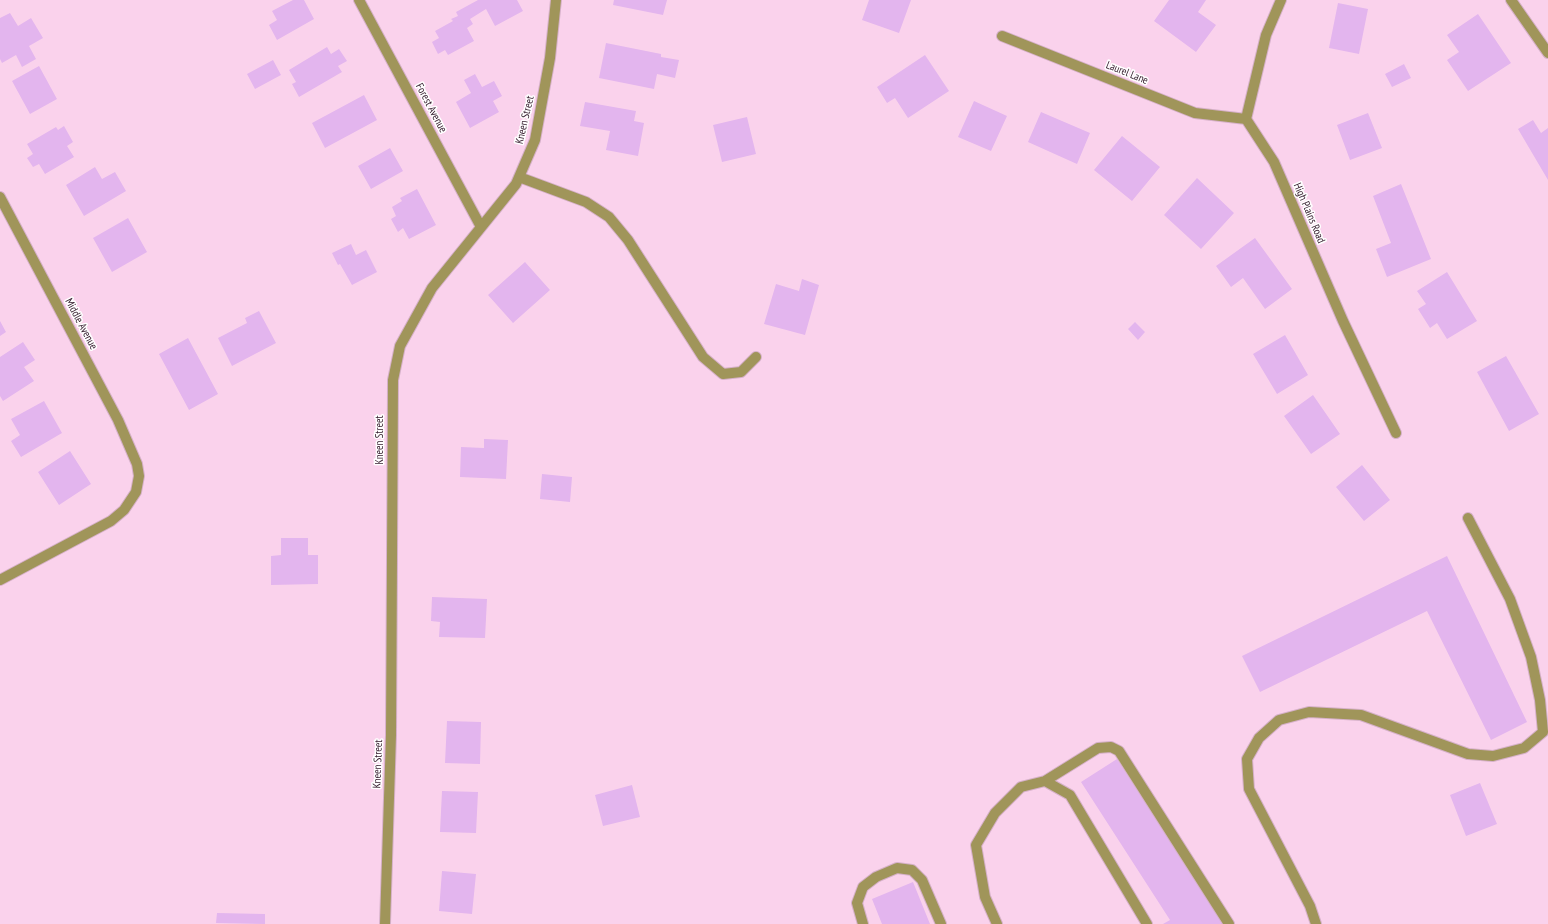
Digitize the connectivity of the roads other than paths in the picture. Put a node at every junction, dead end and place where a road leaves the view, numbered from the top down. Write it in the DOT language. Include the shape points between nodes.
graph roads {
  1 [pos="359,0"];
  2 [pos="556,0"];
  3 [pos="1282,0"];
  4 [pos="1511,0"];
  5 [pos="1002,36"];
  6 [pos="1548,52"];
  7 [pos="1246,119"];
  8 [pos="519,176"];
  9 [pos="0,197"];
  10 [pos="481,227"];
  11 [pos="756,357"];
  12 [pos="1396,433"];
  13 [pos="1468,518"];
  14 [pos="0,580"];
  15 [pos="1045,781"];
  16 [pos="385,924"];
  17 [pos="864,924"];
  18 [pos="942,924"];
  19 [pos="997,924"];
  20 [pos="1147,924"];
  21 [pos="1229,924"];
  22 [pos="1316,924"];
  1 -- 10 [label="street, Forest Avenue"];
  2 -- 8 [label="street, Kneen Street" via="550,58 535,140"];
  3 -- 7 [label="street" via="1266,35"];
  4 -- 6 [label="street"];
  5 -- 7 [label="street, Laurel Lane" via="1195,113"];
  7 -- 12 [label="street, High Plains Road" via="1274,162 1343,322"];
  8 -- 10 [label="street, Kneen Street" via="516,184"];
  8 -- 11 [label="street" via="586,202 609,217 628,240 703,357 722,374 741,372"];
  9 -- 14 [label="street, Middle Avenue" via="118,420 137,464 139,476 136,492 124,510 110,521"];
  10 -- 16 [label="street, Kneen Street" via="432,288 400,346 393,380 391,728"];
  13 -- 22 [label="street" via="1510,599 1531,657 1540,700 1543,732 1524,748 1493,756 1468,754 1361,715 1309,712 1279,720 1259,738 1247,759 1249,789 1310,906"];
  15 -- 19 [label="street" via="1021,787 995,813 976,845 986,898"];
  15 -- 20 [label="street" via="1070,795"];
  15 -- 21 [label="street" via="1098,748 1111,747 1119,751"];
  17 -- 18 [label="street" via="857,903 863,887 876,877 897,868 912,870 922,880"];
}
